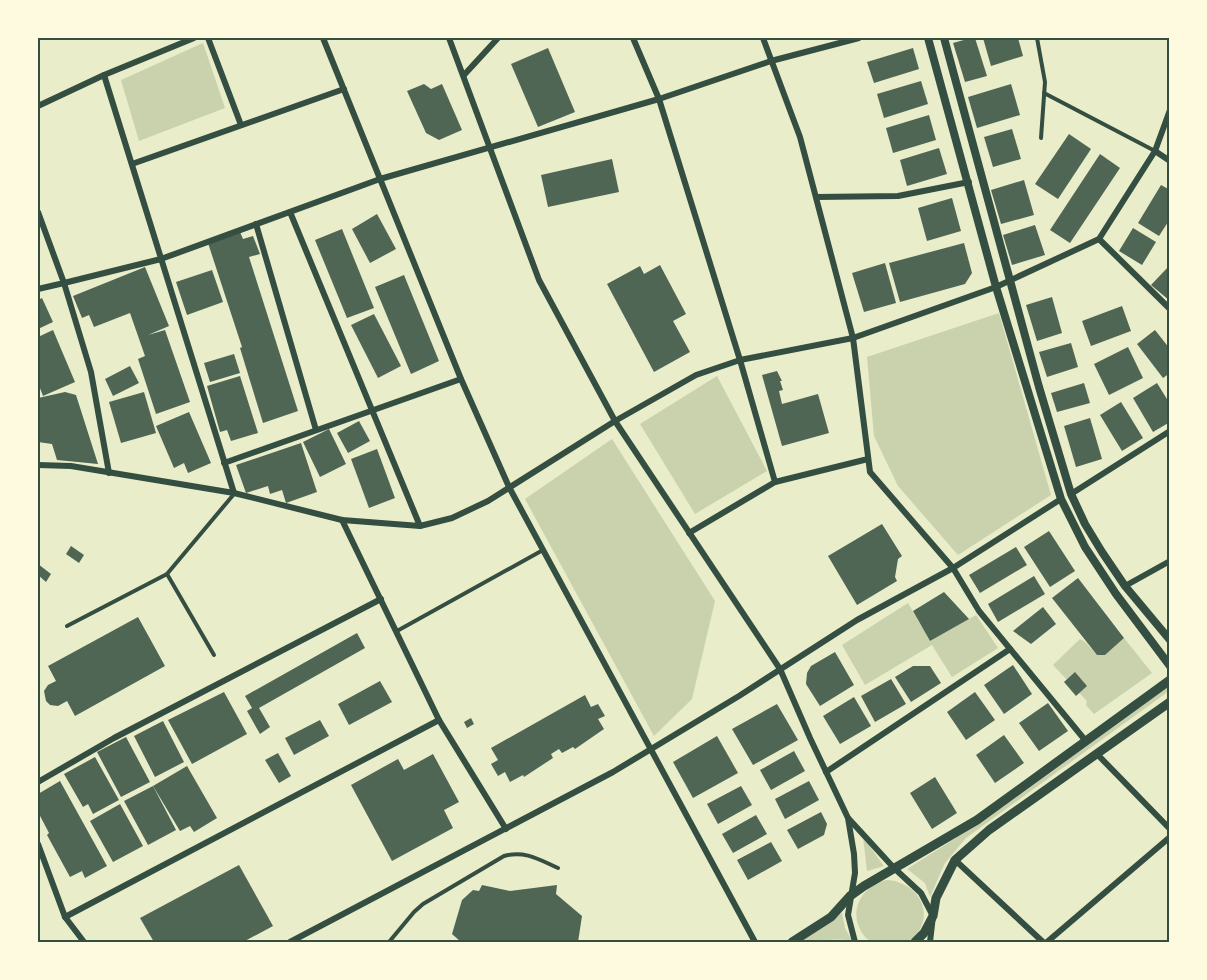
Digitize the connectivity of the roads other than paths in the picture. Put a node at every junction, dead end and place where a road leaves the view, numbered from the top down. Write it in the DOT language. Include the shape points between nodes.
graph roads {
  1 [pos="194,38"];
  2 [pos="208,38"];
  3 [pos="323,38"];
  4 [pos="449,38"];
  5 [pos="498,38"];
  6 [pos="633,38"];
  7 [pos="763,38"];
  8 [pos="859,38"];
  9 [pos="928,38"];
  10 [pos="944,38"];
  11 [pos="1037,38"];
  12 [pos="771,61"];
  13 [pos="104,75"];
  14 [pos="464,75"];
  15 [pos="344,89"];
  16 [pos="1044,93"];
  17 [pos="659,99"];
  18 [pos="38,106"];
  19 [pos="1170,110"];
  20 [pos="241,125"];
  21 [pos="1041,138"];
  22 [pos="490,147"];
  23 [pos="1155,151"];
  24 [pos="1170,161"];
  25 [pos="132,164"];
  26 [pos="380,178"];
  27 [pos="969,182"];
  28 [pos="817,197"];
  29 [pos="38,212"];
  30 [pos="290,212"];
  31 [pos="255,224"];
  32 [pos="1099,239"];
  33 [pos="161,259"];
  34 [pos="1010,281"];
  35 [pos="64,283"];
  36 [pos="996,286"];
  37 [pos="38,289"];
  38 [pos="1170,309"];
  39 [pos="853,338"];
  40 [pos="740,360"];
  41 [pos="461,379"];
  42 [pos="373,410"];
  43 [pos="615,421"];
  44 [pos="316,430"];
  45 [pos="1170,431"];
  46 [pos="868,459"];
  47 [pos="225,463"];
  48 [pos="38,465"];
  49 [pos="109,473"];
  50 [pos="775,482"];
  51 [pos="509,487"];
  52 [pos="234,493"];
  53 [pos="1071,494"];
  54 [pos="1061,499"];
  55 [pos="342,520"];
  56 [pos="420,526"];
  57 [pos="689,533"];
  58 [pos="543,550"];
  59 [pos="1170,561"];
  60 [pos="953,567"];
  61 [pos="167,574"];
  62 [pos="1125,586"];
  63 [pos="381,599"];
  64 [pos="67,626"];
  65 [pos="397,631"];
  66 [pos="1170,640"];
  67 [pos="1010,649"];
  68 [pos="214,655"];
  69 [pos="1170,666"];
  70 [pos="780,669"];
  71 [pos="1170,680"];
  72 [pos="1170,702"];
  73 [pos="439,720"];
  74 [pos="1085,740"];
  75 [pos="650,750"];
  76 [pos="1095,753"];
  77 [pos="826,772"];
  78 [pos="38,782"];
  79 [pos="848,818"];
  80 [pos="506,829"];
  81 [pos="1170,829"];
  82 [pos="1170,837"];
  83 [pos="38,844"];
  84 [pos="955,860"];
  85 [pos="558,868"];
  86 [pos="894,868"];
  87 [pos="850,896"];
  88 [pos="933,916"];
  89 [pos="65,917"];
  90 [pos="84,942"];
  91 [pos="290,942"];
  92 [pos="389,942"];
  93 [pos="755,942"];
  94 [pos="792,942"];
  95 [pos="855,942"];
  96 [pos="915,942"];
  97 [pos="930,942"];
  98 [pos="1045,942"];
  1 -- 13 [label="street"];
  2 -- 20 [label="street"];
  3 -- 15 [label="street"];
  4 -- 14 [label="street"];
  5 -- 14 [label="street"];
  6 -- 17 [label="street"];
  7 -- 12 [label="street"];
  8 -- 12 [label="street"];
  9 -- 27 [label="street"];
  10 -- 34 [label="street"];
  11 -- 16 [label="lane"];
  12 -- 17 [label="street"];
  12 -- 28 [label="street" via="800,137"];
  13 -- 18 [label="street"];
  13 -- 25 [label="street"];
  14 -- 22 [label="street"];
  15 -- 20 [label="street"];
  15 -- 26 [label="street"];
  16 -- 21 [label="lane"];
  16 -- 23 [label="lane"];
  17 -- 22 [label="street"];
  17 -- 40 [label="street"];
  19 -- 23 [label="street"];
  20 -- 25 [label="street"];
  22 -- 26 [label="street"];
  22 -- 43 [label="street" via="538,280"];
  23 -- 24 [label="street"];
  23 -- 32 [label="street"];
  25 -- 33 [label="street"];
  26 -- 30 [label="street"];
  26 -- 41 [label="street"];
  27 -- 28 [label="street" via="898,196"];
  27 -- 36 [label="street"];
  28 -- 39 [label="street"];
  29 -- 35 [label="street"];
  30 -- 31 [label="street"];
  30 -- 42 [label="street"];
  31 -- 33 [label="street"];
  31 -- 44 [label="street"];
  32 -- 34 [label="street"];
  32 -- 38 [label="street"];
  33 -- 35 [label="street"];
  33 -- 47 [label="street"];
  34 -- 36 [label="street"];
  34 -- 53 [label="street"];
  35 -- 37 [label="street"];
  35 -- 49 [label="street" via="92,372"];
  36 -- 39 [label="street"];
  36 -- 54 [label="street"];
  39 -- 40 [label="street"];
  39 -- 46 [label="street"];
  40 -- 43 [label="street" via="696,375"];
  40 -- 50 [label="street"];
  41 -- 42 [label="street"];
  41 -- 51 [label="street"];
  42 -- 44 [label="street"];
  42 -- 56 [label="street"];
  43 -- 51 [label="street"];
  43 -- 57 [label="street"];
  44 -- 47 [label="street"];
  45 -- 53 [label="street"];
  46 -- 50 [label="street"];
  46 -- 60 [label="street" via="870,472"];
  47 -- 52 [label="street"];
  48 -- 49 [label="street"];
  49 -- 52 [label="street"];
  50 -- 57 [label="street"];
  51 -- 56 [label="street" via="452,518"];
  51 -- 58 [label="street"];
  52 -- 55 [label="street"];
  52 -- 61 [label="lane"];
  53 -- 62 [label="street"];
  54 -- 60 [label="street"];
  54 -- 69 [label="street" via="1084,547"];
  55 -- 56 [label="street"];
  55 -- 63 [label="street"];
  57 -- 70 [label="street"];
  58 -- 65 [label="lane"];
  58 -- 75 [label="street"];
  59 -- 62 [label="street"];
  60 -- 67 [label="street"];
  60 -- 70 [label="street" via="857,620"];
  61 -- 64 [label="lane"];
  61 -- 68 [label="lane"];
  62 -- 66 [label="street"];
  63 -- 65 [label="street"];
  63 -- 78 [label="street" via="114,738"];
  65 -- 73 [label="street"];
  67 -- 74 [label="street"];
  67 -- 77 [label="street"];
  70 -- 75 [label="street"];
  70 -- 77 [label="street"];
  71 -- 74 [label="main road"];
  72 -- 76 [label="main road"];
  73 -- 80 [label="street"];
  73 -- 89 [label="street"];
  74 -- 86 [label="main road" via="977,820"];
  75 -- 80 [label="street"];
  75 -- 93 [label="street"];
  76 -- 81 [label="street"];
  76 -- 84 [label="main road" via="989,830"];
  77 -- 79 [label="street"];
  79 -- 86 [label="street"];
  79 -- 87 [label="street" via="855,873"];
  80 -- 91 [label="street"];
  82 -- 98 [label="street"];
  83 -- 89 [label="street"];
  84 -- 88 [label="main road" via="936,898"];
  84 -- 98 [label="street"];
  85 -- 92 [label="lane" via="529,854 504,856 423,904"];
  86 -- 87 [label="main road"];
  86 -- 88 [label="street" via="921,893"];
  87 -- 94 [label="main road" via="831,917"];
  87 -- 95 [label="street" via="848,915"];
  88 -- 96 [label="main road"];
  88 -- 97 [label="street"];
  89 -- 90 [label="street"];
}
